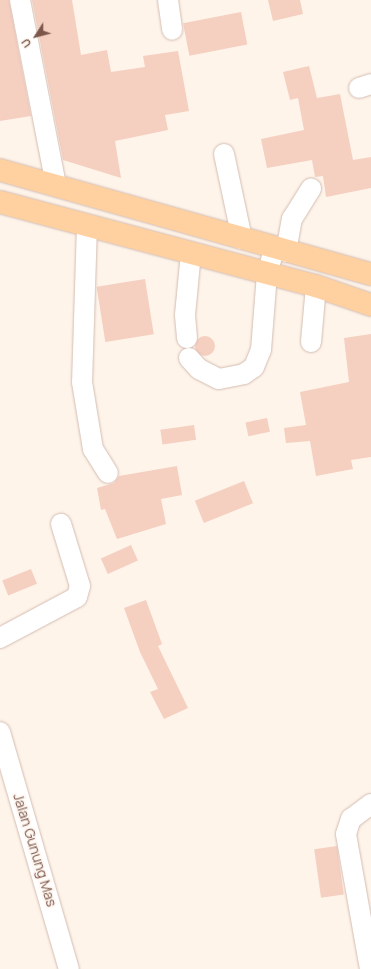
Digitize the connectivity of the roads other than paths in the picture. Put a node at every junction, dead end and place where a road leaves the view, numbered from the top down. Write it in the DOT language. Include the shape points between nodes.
graph roads {
  1 [pos="20,0"];
  2 [pos="168,0"];
  3 [pos="172,30"];
  4 [pos="224,154"];
  5 [pos="0,170"];
  6 [pos="56,186"];
  7 [pos="311,189"];
  8 [pos="0,202"];
  9 [pos="87,225"];
  10 [pos="242,239"];
  11 [pos="280,250"];
  12 [pos="191,253"];
  13 [pos="267,274"];
  14 [pos="371,274"];
  15 [pos="316,286"];
  16 [pos="371,305"];
  17 [pos="311,342"];
  18 [pos="108,473"];
  19 [pos="61,524"];
  20 [pos="0,638"];
  21 [pos="0,732"];
  22 [pos="371,804"];
  23 [pos="69,969"];
  24 [pos="370,969"];
  1 -- 6 [label="street"];
  2 -- 3 [label="street"];
  4 -- 10 [label="street"];
  5 -- 6 [label="main road"];
  6 -- 10 [label="main road"];
  7 -- 11 [label="street" via="292,219"];
  8 -- 9 [label="main road"];
  9 -- 12 [label="main road"];
  9 -- 18 [label="street" via="82,382 93,449"];
  10 -- 11 [label="main road"];
  11 -- 13 [label="street"];
  11 -- 14 [label="main road"];
  12 -- 13 [label="main road"];
  12 -- 13 [label="street" via="185,316 188,348 200,369 219,379 244,374 254,367 261,350"];
  13 -- 15 [label="main road"];
  15 -- 16 [label="main road"];
  15 -- 17 [label="street"];
  19 -- 20 [label="street" via="80,586 77,597"];
  21 -- 23 [label="street, Jalan Gunung Mas"];
  22 -- 24 [label="street" via="351,819 346,834"];
}
